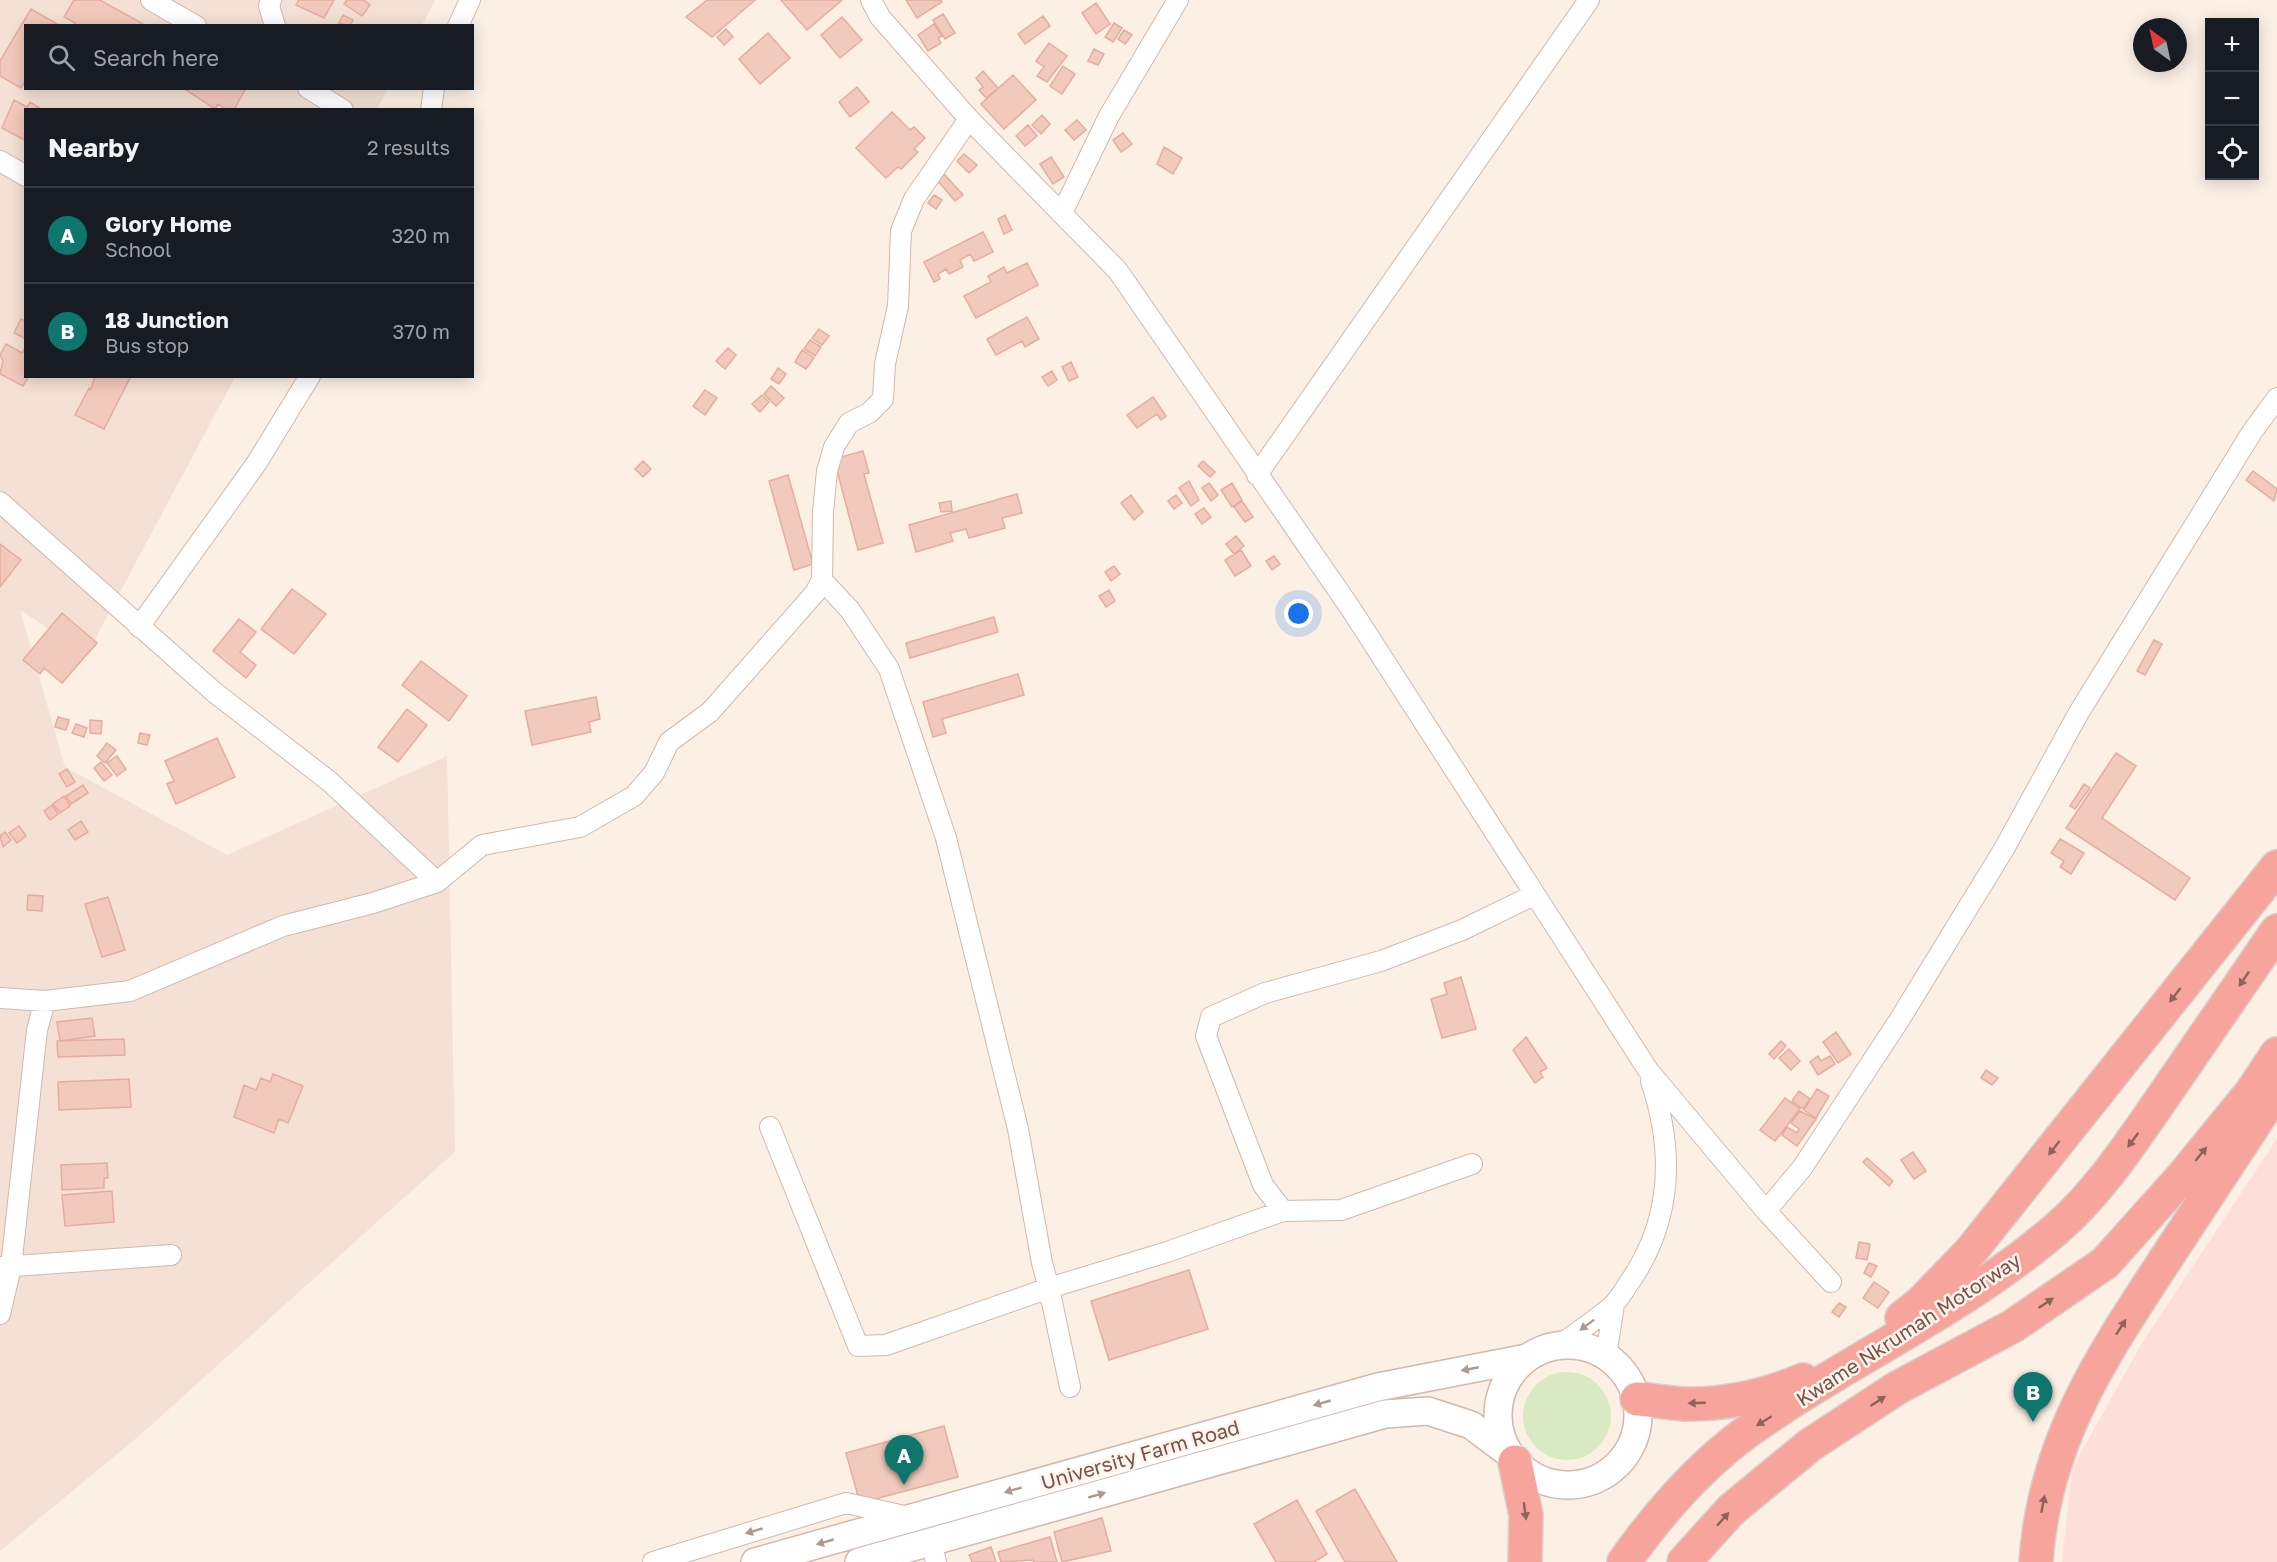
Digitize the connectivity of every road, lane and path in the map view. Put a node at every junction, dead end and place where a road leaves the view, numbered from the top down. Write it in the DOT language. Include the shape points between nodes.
graph roads {
  1 [pos="151,0"];
  2 [pos="271,0"];
  3 [pos="470,0"];
  4 [pos="870,0"];
  5 [pos="1178,0"];
  6 [pos="1589,0"];
  7 [pos="193,24"];
  8 [pos="274,24"];
  9 [pos="459,24"];
  10 [pos="311,90"];
  11 [pos="434,90"];
  12 [pos="340,108"];
  13 [pos="430,108"];
  14 [pos="969,119"];
  15 [pos="0,161"];
  16 [pos="24,175"];
  17 [pos="1062,213"];
  18 [pos="309,378"];
  19 [pos="2277,398"];
  20 [pos="1257,475"];
  21 [pos="0,502"];
  22 [pos="822,580"];
  23 [pos="139,627"];
  24 [pos="2277,867"];
  25 [pos="437,882"];
  26 [pos="1534,895"];
  27 [pos="2277,931"];
  28 [pos="0,998"];
  29 [pos="45,1001"];
  30 [pos="2277,1054"];
  31 [pos="1648,1070"];
  32 [pos="2277,1089"];
  33 [pos="770,1127"];
  34 [pos="1472,1164"];
  35 [pos="1283,1211"];
  36 [pos="1766,1211"];
  37 [pos="171,1256"];
  38 [pos="5,1267"];
  39 [pos="1831,1282"];
  40 [pos="1049,1288"];
  41 [pos="1614,1305"];
  42 [pos="0,1314"];
  43 [pos="1560,1345"];
  44 [pos="1606,1356"];
  45 [pos="1527,1358"];
  46 [pos="1070,1387"];
  47 [pos="1637,1399"];
  48 [pos="1511,1457"];
  49 [pos="912,1518"];
  50 [pos="934,1552"];
  51 [pos="653,1562"];
  52 [pos="755,1562"];
  53 [pos="859,1562"];
  54 [pos="1525,1562"];
  55 [pos="1624,1562"];
  56 [pos="1684,1562"];
  57 [pos="2036,1562"];
  1 -- 7 [label="street"];
  2 -- 8 [label="street"];
  3 -- 9 [label="street"];
  4 -- 14 [label="street" via="880,17"];
  5 -- 17 [label="street" via="1109,116"];
  6 -- 20 [label="street"];
  10 -- 12 [label="street"];
  11 -- 13 [label="street"];
  14 -- 17 [label="street"];
  14 -- 22 [label="street" via="914,199 902,231 898,306 885,364 883,399 869,413 849,423 834,447 827,471"];
  15 -- 16 [label="street"];
  17 -- 20 [label="street" via="1118,271"];
  18 -- 23 [label="street" via="256,464"];
  19 -- 36 [label="street" via="2252,432 2078,714 2004,849 1898,1022 1802,1168"];
  20 -- 26 [label="street" via="1351,609"];
  21 -- 23 [label="street"];
  22 -- 25 [label="street" via="806,607 710,712 669,742 654,773 634,796 580,827 482,845"];
  22 -- 40 [label="street" via="850,610 890,669 946,838 1018,1129 1041,1263"];
  23 -- 25 [label="street" via="214,692 329,781"];
  24 -- 47 [label="highway, one-way" via="1971,1251 1921,1303 1814,1376 1770,1394 1716,1403"];
  25 -- 29 [label="street" via="284,926 130,991"];
  26 -- 31 [label="street"];
  26 -- 35 [label="street" via="1442,938 1381,961 1265,993 1212,1017 1206,1036 1263,1185"];
  27 -- 55 [label="highway, Kwame Nkrumah Motorway, one-way" via="2132,1142 2095,1189 2055,1230 1940,1313 1747,1432 1680,1491"];
  28 -- 29 [label="street"];
  29 -- 38 [label="street"];
  56 -- 30 [label="highway, one-way" via="1731,1510 1810,1445 1897,1388 2013,1326 2105,1263 2183,1176 2251,1093"];
  31 -- 36 [label="street"];
  31 -- 41 [label="street" via="1663,1118 1668,1167 1660,1217 1642,1264"];
  57 -- 32 [label="highway, one-way" via="2049,1478 2068,1423 2117,1333"];
  33 -- 40 [label="street" via="858,1346 886,1345"];
  34 -- 35 [label="street" via="1341,1210"];
  35 -- 40 [label="street"];
  36 -- 39 [label="street"];
  37 -- 38 [label="street"];
  38 -- 42 [label="street"];
  40 -- 46 [label="street"];
  41 -- 43 [label="street, one-way"];
  41 -- 44 [label="street"];
  43 -- 44 [label="street" via="1584,1347"];
  43 -- 45 [label="street"];
  44 -- 47 [label="street" via="1631,1382"];
  45 -- 48 [label="street" via="1509,1377 1499,1401 1498,1427"];
  45 -- 49 [label="street, University Farm Road, one-way" via="1378,1387"];
  47 -- 48 [label="street" via="1639,1421 1634,1442 1622,1462 1605,1476 1584,1484 1562,1486 1540,1480"];
  50 -- 48 [label="street, University Farm Road, one-way" via="1385,1414 1428,1411 1472,1425"];
  48 -- 54 [label="highway, one-way" via="1526,1515"];
  49 -- 51 [label="street, one-way" via="846,1503"];
  49 -- 52 [label="street, University Farm Road, one-way"];
  50 -- 53 [label="street, University Farm Road"];
}
